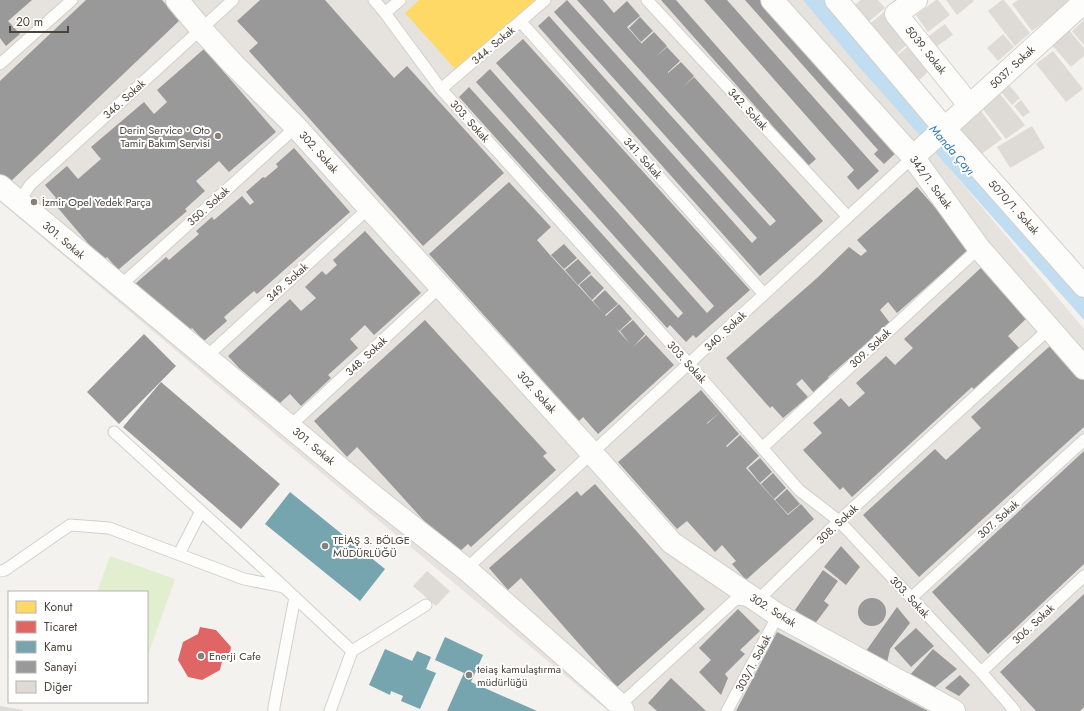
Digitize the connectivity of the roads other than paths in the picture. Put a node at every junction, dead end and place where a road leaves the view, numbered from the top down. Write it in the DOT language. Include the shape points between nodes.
graph roads {
  1 [pos="72,0"];
  2 [pos="177,0"];
  3 [pos="233,0"];
  4 [pos="374,0"];
  5 [pos="400,0"];
  6 [pos="545,0"];
  7 [pos="648,0"];
  8 [pos="772,0"];
  9 [pos="836,0"];
  10 [pos="916,0"];
  11 [pos="1084,2"];
  12 [pos="890,7"];
  13 [pos="385,13"];
  14 [pos="521,22"];
  15 [pos="201,29"];
  16 [pos="0,64"];
  17 [pos="441,89"];
  18 [pos="970,106"];
  19 [pos="296,127"];
  20 [pos="943,131"];
  21 [pos="913,157"];
  22 [pos="0,186"];
  23 [pos="19,202"];
  24 [pos="368,208"];
  25 [pos="848,217"];
  26 [pos="979,248"];
  27 [pos="120,286"];
  28 [pos="441,286"];
  29 [pos="1084,286"];
  30 [pos="764,294"];
  31 [pos="1050,328"];
  32 [pos="206,357"];
  33 [pos="689,364"];
  34 [pos="1084,368"];
  35 [pos="290,426"];
  36 [pos="114,432"];
  37 [pos="1084,440"];
  38 [pos="762,448"];
  39 [pos="592,453"];
  40 [pos="201,512"];
  41 [pos="839,522"];
  42 [pos="179,554"];
  43 [pos="466,569"];
  44 [pos="0,571"];
  45 [pos="1084,576"];
  46 [pos="284,587"];
  47 [pos="295,597"];
  48 [pos="911,598"];
  49 [pos="757,600"];
  50 [pos="426,605"];
  51 [pos="778,615"];
  52 [pos="352,651"];
  53 [pos="981,672"];
  54 [pos="622,708"];
  55 [pos="274,711"];
  56 [pos="330,711"];
  57 [pos="727,711"];
  58 [pos="954,711"];
  59 [pos="1015,711"];
  1 -- 16 [label="lane"];
  2 -- 15 [label="street, 302. Sokak"];
  3 -- 15 [label="lane, 346. Sokak"];
  4 -- 13 [label="lane, 303. Sokak"];
  5 -- 13 [label="lane"];
  6 -- 14 [label="lane, 344. Sokak"];
  7 -- 25 [label="lane, 342. Sokak"];
  8 -- 21 [label="street, 342/1. Sokak"];
  9 -- 20 [label="street, 5070/1. Sokak"];
  10 -- 12 [label="street, 5039. Sokak"];
  11 -- 18 [label="street, 5037. Sokak"];
  12 -- 18 [label="street, 5039. Sokak"];
  13 -- 17 [label="lane, 303. Sokak"];
  14 -- 17 [label="lane, 344. Sokak"];
  14 -- 30 [label="lane, 341. Sokak"];
  15 -- 19 [label="street, 302. Sokak"];
  15 -- 23 [label="lane, 346. Sokak" via="30,185"];
  17 -- 33 [label="lane, 303. Sokak"];
  18 -- 20 [label="street, 5037. Sokak"];
  19 -- 24 [label="street, 302. Sokak"];
  19 -- 27 [label="lane, 350. Sokak"];
  20 -- 21 [label="street, 5037. Sokak"];
  20 -- 29 [label="street, 5070/1. Sokak"];
  21 -- 25 [label="lane, 340. Sokak"];
  21 -- 26 [label="street, 342/1. Sokak"];
  22 -- 23 [label="street, 301. Sokak"];
  23 -- 27 [label="street, 301. Sokak"];
  24 -- 28 [label="street, 302. Sokak"];
  24 -- 32 [label="lane, 349. Sokak"];
  25 -- 30 [label="lane, 340. Sokak"];
  26 -- 31 [label="street, 342/1. Sokak"];
  26 -- 38 [label="lane, 309. Sokak"];
  27 -- 32 [label="street, 301. Sokak"];
  28 -- 35 [label="lane, 348. Sokak"];
  28 -- 39 [label="street, 302. Sokak"];
  30 -- 33 [label="lane, 340. Sokak"];
  31 -- 34 [label="street, 342/1. Sokak"];
  31 -- 41 [label="lane, 308. Sokak"];
  32 -- 35 [label="street, 301. Sokak"];
  33 -- 38 [label="lane, 303. Sokak"];
  33 -- 39 [label="lane, 340. Sokak"];
  35 -- 43 [label="street, 301. Sokak"];
  36 -- 40 [label="lane"];
  37 -- 48 [label="lane, 307. Sokak"];
  38 -- 41 [label="lane, 303. Sokak" via="799,490"];
  39 -- 43 [label="lane, 340. Sokak"];
  39 -- 49 [label="street, 302. Sokak" via="672,543"];
  40 -- 42 [label="lane"];
  40 -- 46 [label="lane"];
  41 -- 48 [label="lane, 303. Sokak"];
  41 -- 49 [label="lane, 308. Sokak"];
  42 -- 44 [label="lane" via="110,528 70,525"];
  42 -- 46 [label="lane" via="244,578"];
  43 -- 54 [label="street, 301. Sokak"];
  45 -- 53 [label="lane, 306. Sokak"];
  46 -- 47 [label="lane"];
  47 -- 52 [label="lane"];
  47 -- 55 [label="lane"];
  48 -- 53 [label="lane, 303. Sokak"];
  49 -- 51 [label="street, 302. Sokak"];
  49 -- 54 [label="lane" via="736,600"];
  50 -- 52 [label="lane"];
  51 -- 57 [label="lane, 303/1. Sokak"];
  51 -- 58 [label="street, 302. Sokak"];
  52 -- 56 [label="lane"];
  53 -- 59 [label="lane, 303. Sokak"];
}
